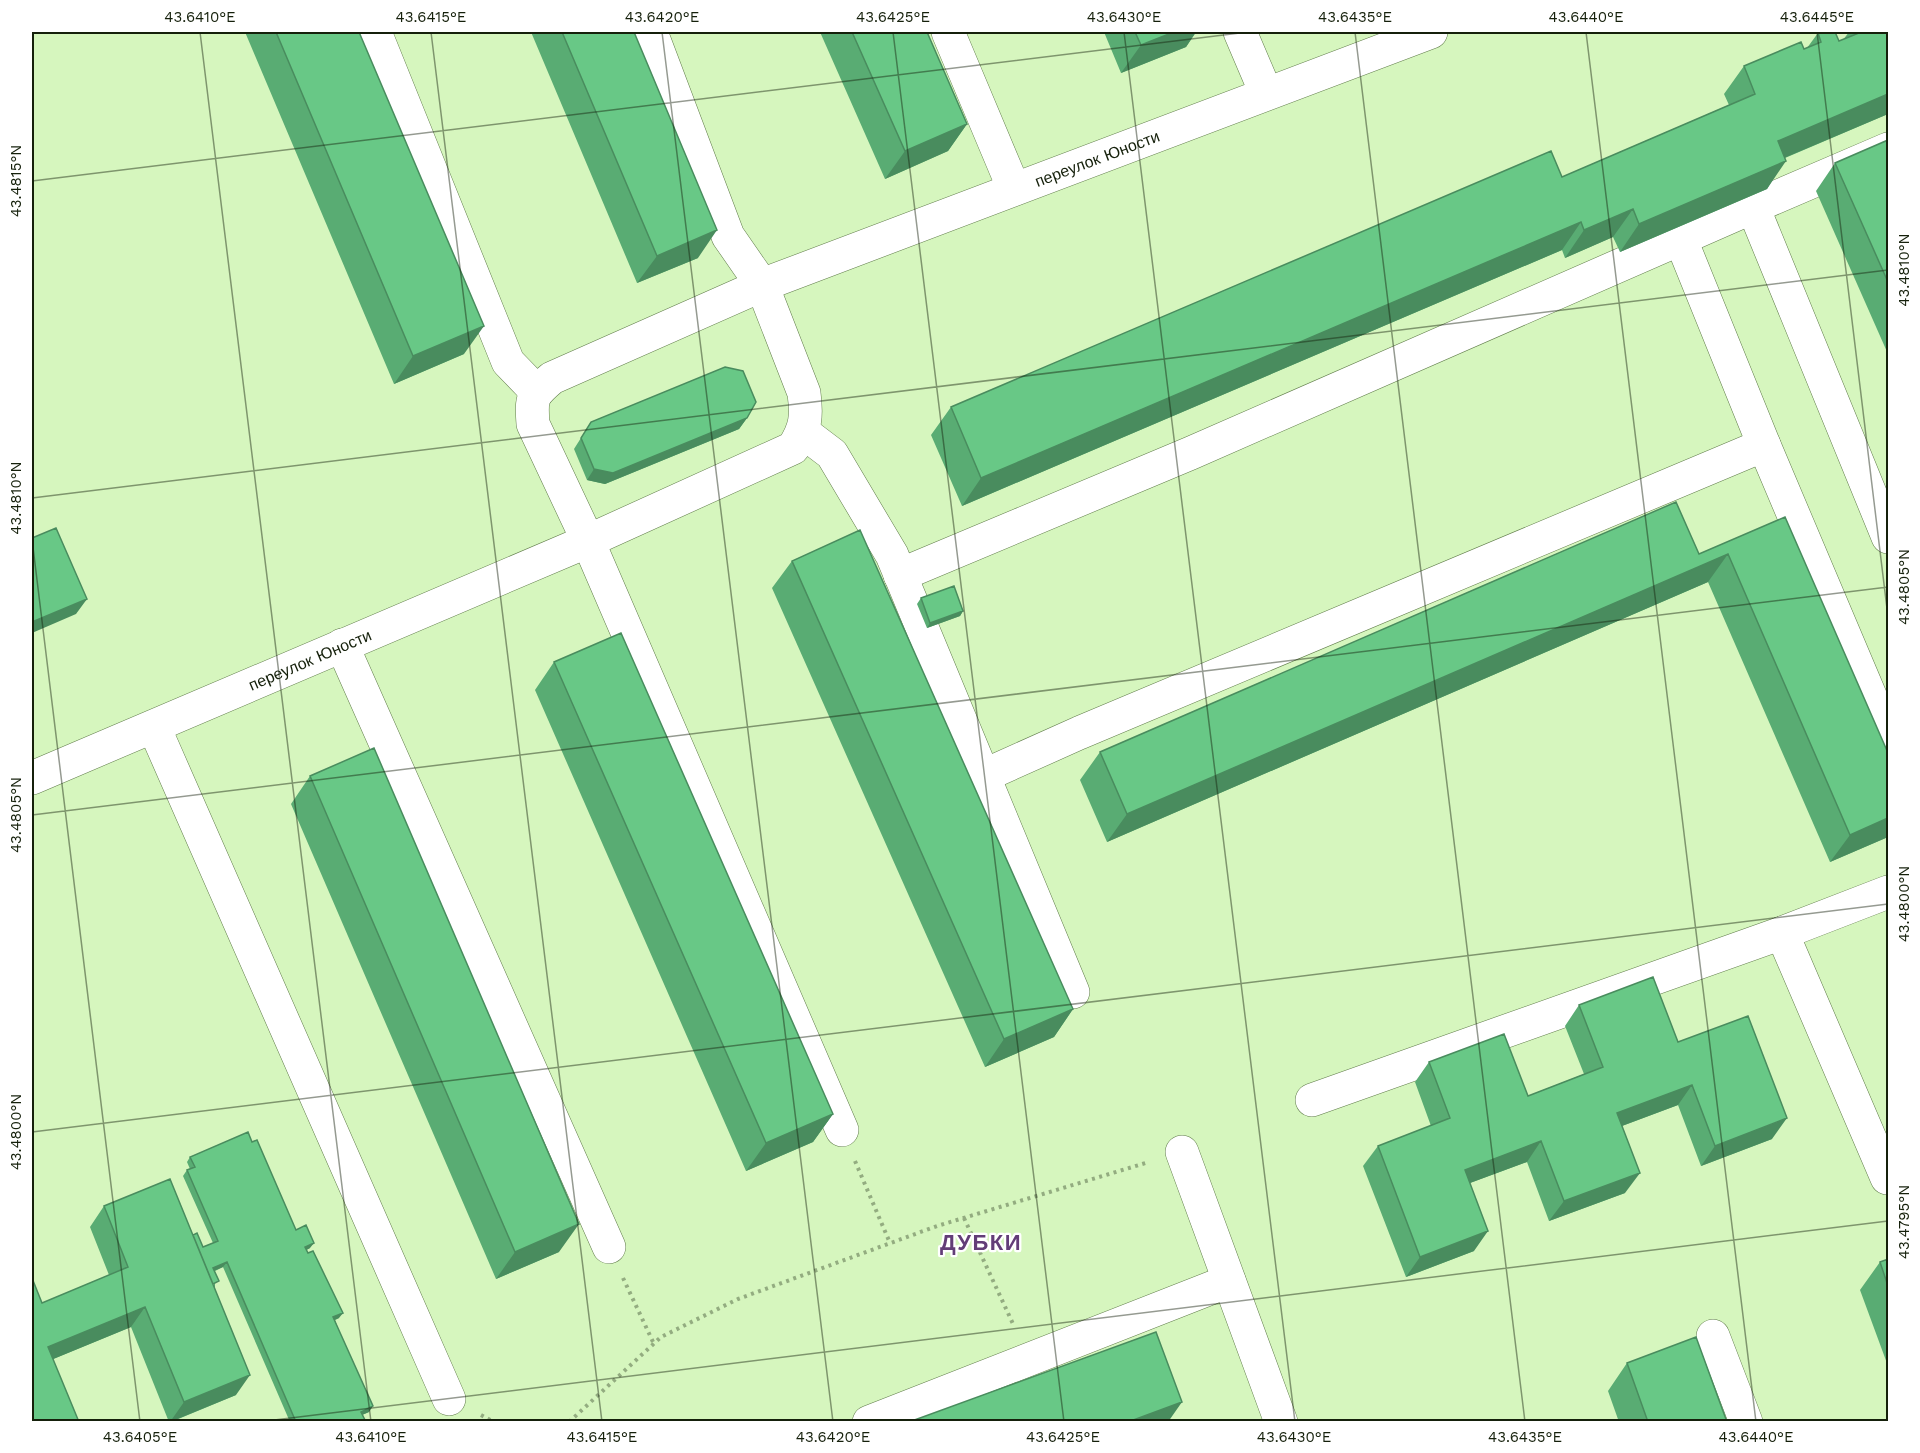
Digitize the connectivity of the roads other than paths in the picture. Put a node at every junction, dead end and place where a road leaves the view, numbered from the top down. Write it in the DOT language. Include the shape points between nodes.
graph roads {
  1 [pos="375,32"];
  2 [pos="651,32"];
  3 [pos="948,32"];
  4 [pos="1240,32"];
  5 [pos="1431,32"];
  6 [pos="1266,93"];
  7 [pos="1888,149"];
  8 [pos="1014,189"];
  9 [pos="1753,207"];
  10 [pos="1681,240"];
  11 [pos="762,285"];
  12 [pos="537,392"];
  13 [pos="803,432"];
  14 [pos="1764,445"];
  15 [pos="1888,537"];
  16 [pos="588,541"];
  17 [pos="900,575"];
  18 [pos="342,645"];
  19 [pos="154,727"];
  20 [pos="1888,738"];
  21 [pos="983,776"];
  22 [pos="32,778"];
  23 [pos="1888,892"];
  24 [pos="1782,933"];
  25 [pos="1073,992"];
  26 [pos="1312,1100"];
  27 [pos="842,1130"];
  28 [pos="1182,1152"];
  29 [pos="1888,1178"];
  30 [pos="609,1247"];
  31 [pos="1229,1281"];
  32 [pos="1713,1336"];
  33 [pos="449,1399"];
  34 [pos="869,1422"];
  35 [pos="1281,1422"];
  36 [pos="1746,1422"];
  1 -- 12 [label="street" via="508,362"];
  2 -- 11 [label="street" via="728,236"];
  3 -- 8 [label="street"];
  4 -- 6 [label="street"];
  5 -- 6 [label="street, переулок Юности"];
  6 -- 8 [label="street, переулок Юности"];
  7 -- 9 [label="street"];
  8 -- 11 [label="street, переулок Юности"];
  9 -- 10 [label="street"];
  9 -- 15 [label="street"];
  10 -- 14 [label="street"];
  10 -- 17 [label="street"];
  11 -- 12 [label="street, переулок Юности" via="552,378"];
  11 -- 13 [label="street" via="804,393 807,411"];
  12 -- 16 [label="street" via="531,404 533,424"];
  13 -- 16 [label="street, переулок Юности" via="793,448"];
  13 -- 17 [label="street" via="832,454"];
  14 -- 20 [label="street"];
  14 -- 21 [label="street"];
  16 -- 18 [label="street, переулок Юности"];
  16 -- 27 [label="street"];
  17 -- 21 [label="street"];
  18 -- 19 [label="street, переулок Юности"];
  18 -- 30 [label="street"];
  19 -- 22 [label="street, переулок Юности"];
  19 -- 33 [label="street"];
  21 -- 25 [label="street"];
  23 -- 24 [label="street"];
  24 -- 26 [label="street"];
  24 -- 29 [label="street"];
  28 -- 31 [label="street"];
  31 -- 34 [label="street"];
  31 -- 35 [label="street"];
  32 -- 36 [label="street"];
}
